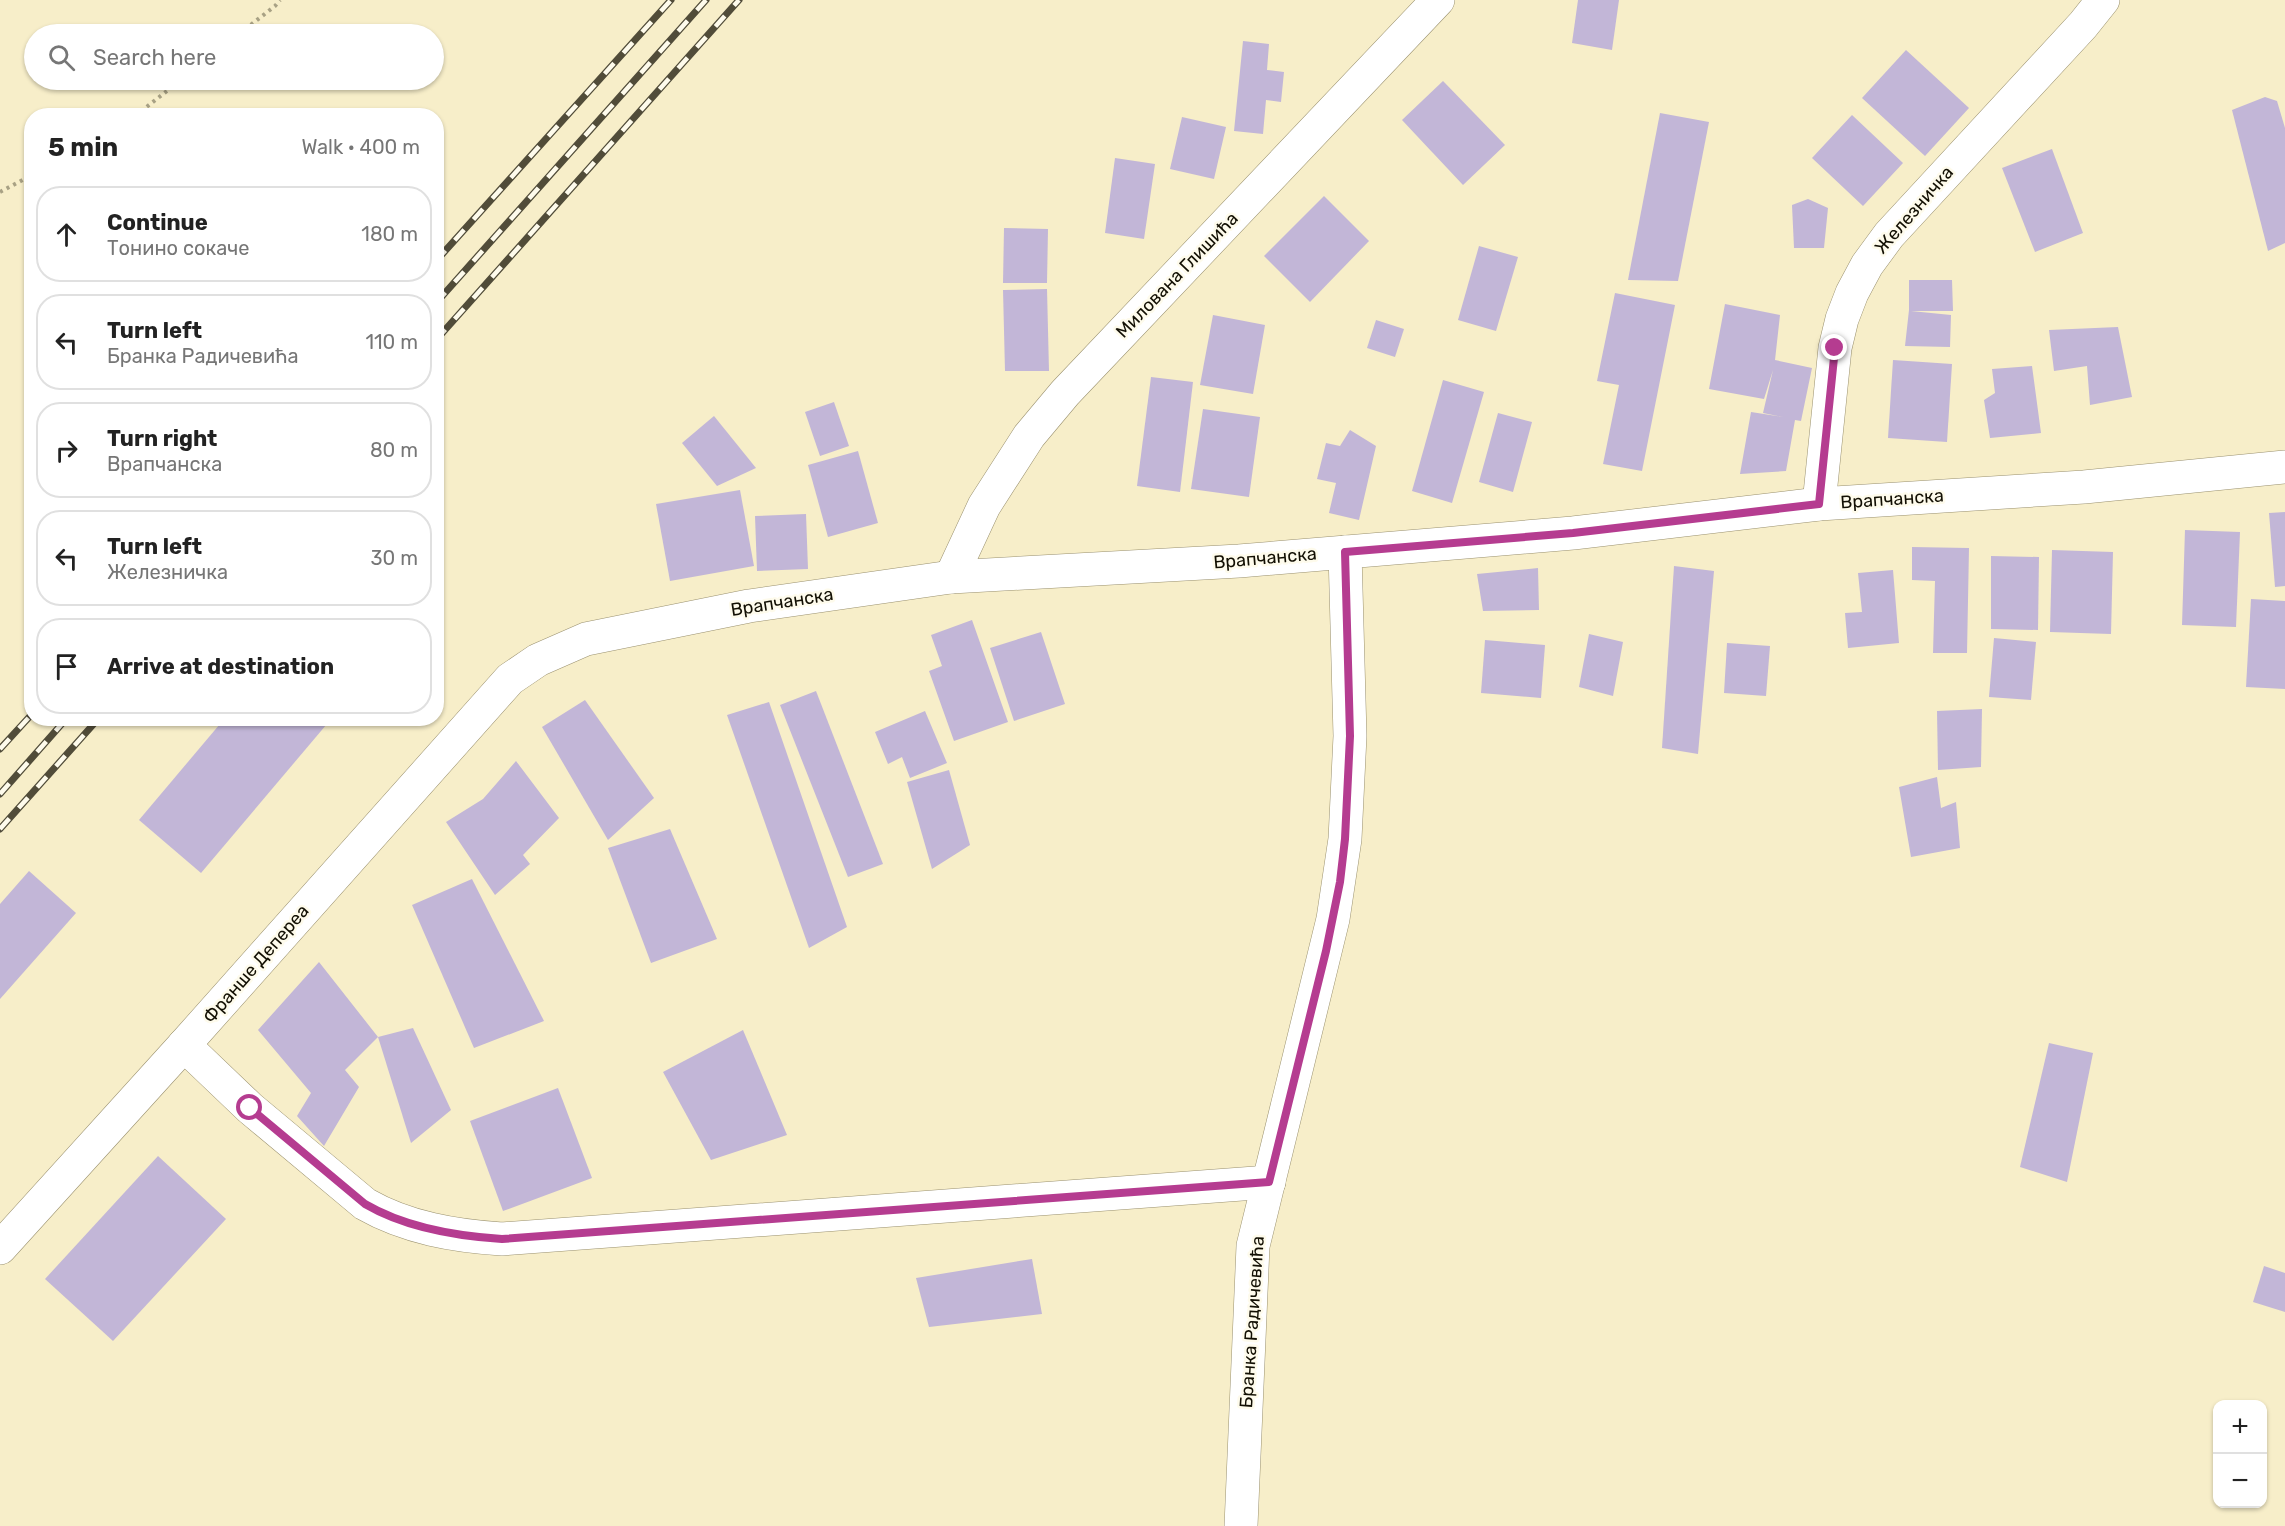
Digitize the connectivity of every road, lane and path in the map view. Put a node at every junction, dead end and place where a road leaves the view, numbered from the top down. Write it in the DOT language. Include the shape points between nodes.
graph roads {
  1 [pos="280,0"];
  2 [pos="1438,0"];
  3 [pos="2103,0"];
  4 [pos="252,24"];
  5 [pos="168,90"];
  6 [pos="145,108"];
  7 [pos="24,179"];
  8 [pos="0,192"];
  9 [pos="2285,467"];
  10 [pos="1819,504"];
  11 [pos="1345,552"];
  12 [pos="951,577"];
  13 [pos="510,679"];
  14 [pos="184,1045"];
  15 [pos="1269,1182"];
  16 [pos="0,1248"];
  17 [pos="1240,1526"];
  1 -- 4 [label="path"];
  2 -- 12 [label="street, Милована Глишића" via="1065,393 1029,436 984,506"];
  3 -- 10 [label="street, Железничка" via="1889,235 1867,265 1852,293 1835,348"];
  5 -- 6 [label="path"];
  7 -- 8 [label="path"];
  9 -- 10 [label="street, Врапчанска" via="2084,487"];
  10 -- 11 [label="street, Врапчанска" via="1573,533"];
  11 -- 12 [label="street, Врапчанска"];
  11 -- 15 [label="street, Бранка Радичевића" via="1350,736 1340,882"];
  12 -- 13 [label="street, Врапчанска" via="749,606 586,639 538,660"];
  13 -- 14 [label="street, Франше Депереа"];
  14 -- 15 [label="street" via="250,1108 365,1204 411,1224 470,1237 514,1238"];
  14 -- 16 [label="street, Франше Депереа"];
  15 -- 17 [label="street, Бранка Радичевића" via="1253,1246"];
}
